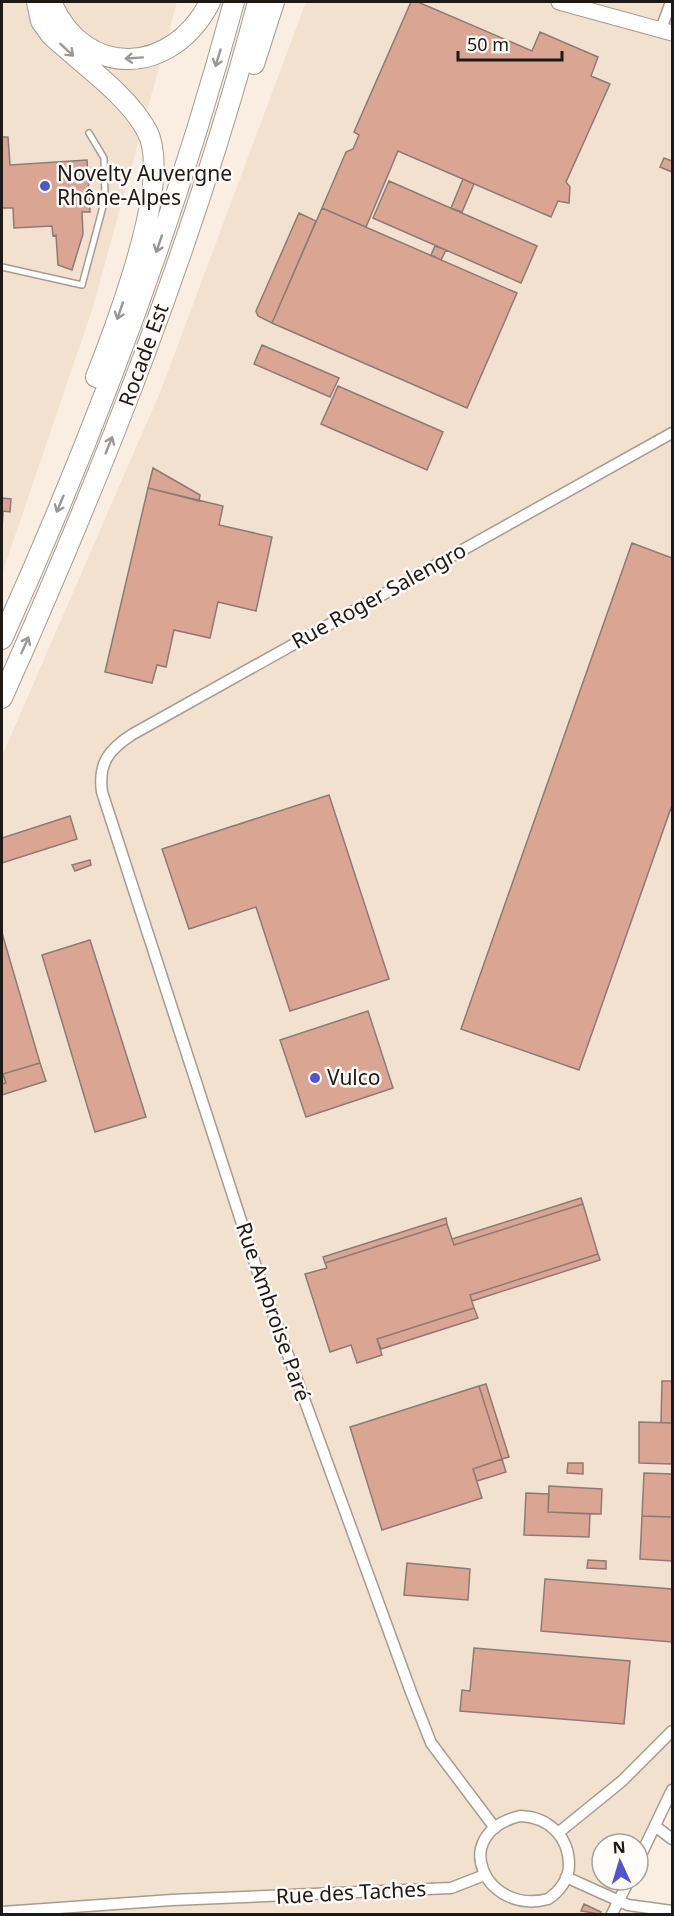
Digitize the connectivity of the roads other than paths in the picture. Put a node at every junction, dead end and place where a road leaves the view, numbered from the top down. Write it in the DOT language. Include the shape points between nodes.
graph roads {
  1 [pos="37,2"];
  2 [pos="51,2"];
  3 [pos="210,2"];
  4 [pos="234,2"];
  5 [pos="258,2"];
  6 [pos="274,2"];
  7 [pos="559,2"];
  8 [pos="595,2"];
  9 [pos="671,2"];
  10 [pos="667,31"];
  11 [pos="89,133"];
  12 [pos="212,160"];
  13 [pos="2,267"];
  14 [pos="672,433"];
  15 [pos="74,471"];
  16 [pos="2,639"];
  17 [pos="2,698"];
  18 [pos="100,774"];
  19 [pos="672,1731"];
  20 [pos="672,1790"];
  21 [pos="655,1826"];
  22 [pos="495,1828"];
  23 [pos="558,1833"];
  24 [pos="650,1836"];
  25 [pos="672,1839"];
  26 [pos="482,1876"];
  27 [pos="566,1877"];
  28 [pos="622,1892"];
  29 [pos="618,1901"];
  30 [pos="672,1911"];
  31 [pos="2,1912"];
  32 [pos="523,1912"];
  33 [pos="32,1913"];
  34 [pos="612,1914"];
  1 -- 15 [label="highway, one-way" via="41,21 51,35 135,111 148,133 154,156 145,226 123,301 70,448"];
  3 -- 2 [label="highway, one-way" via="191,32 176,45 136,60 118,59 86,44 68,29"];
  4 -- 15 [label="highway, Rocade Est, one-way" via="179,185 136,311"];
  5 -- 12 [label="highway, Rocade Est"];
  6 -- 12 [label="highway" via="227,149"];
  7 -- 10 [label="street"];
  8 -- 10 [label="street"];
  9 -- 10 [label="street"];
  11 -- 13 [label="lane" via="104,158 105,199 82,285"];
  17 -- 12 [label="highway, Rocade Est, one-way" via="131,391"];
  14 -- 18 [label="street, Rue Roger Salengro" via="133,734 118,744"];
  15 -- 16 [label="highway, Rocade Est, one-way"];
  18 -- 22 [label="street, Rue Ambroise Paré" via="102,792 257,1270 411,1692 431,1743"];
  19 -- 23 [label="street" via="622,1781"];
  20 -- 21 [label="street"];
  21 -- 24 [label="street"];
  21 -- 25 [label="street"];
  22 -- 23 [label="street" via="510,1818 531,1816 543,1820"];
  22 -- 26 [label="street" via="480,1855"];
  23 -- 27 [label="street" via="568,1853"];
  26 -- 32 [label="street" via="491,1895 501,1904"];
  26 -- 33 [label="street, Rue des Taches" via="451,1888 172,1900"];
  27 -- 29 [label="street"];
  27 -- 32 [label="street" via="554,1896"];
  28 -- 29 [label="street"];
  29 -- 30 [label="street"];
  29 -- 34 [label="street"];
  31 -- 33 [label="street, Rue des Taches"];
}
